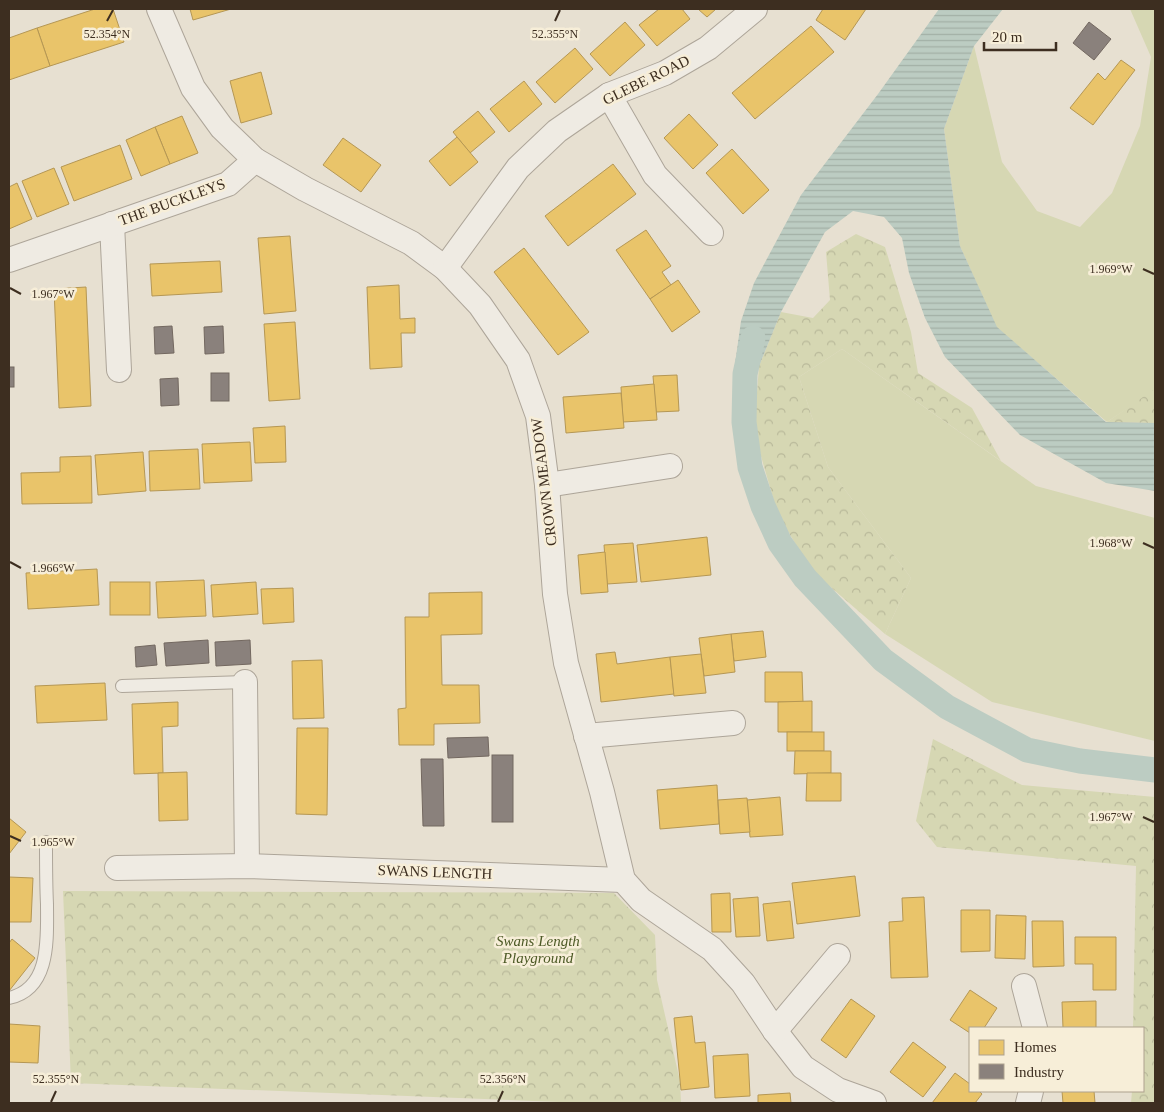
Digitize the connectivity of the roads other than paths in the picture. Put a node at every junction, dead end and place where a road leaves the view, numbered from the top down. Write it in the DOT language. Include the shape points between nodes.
graph roads {
  1 [pos="159,9"];
  2 [pos="755,9"];
  3 [pos="609,95"];
  4 [pos="255,160"];
  5 [pos="112,224"];
  6 [pos="711,233"];
  7 [pos="9,260"];
  8 [pos="445,268"];
  9 [pos="119,370"];
  10 [pos="670,466"];
  11 [pos="547,485"];
  12 [pos="245,682"];
  13 [pos="122,686"];
  14 [pos="733,723"];
  15 [pos="586,736"];
  16 [pos="46,842"];
  17 [pos="247,866"];
  18 [pos="116,868"];
  19 [pos="623,880"];
  20 [pos="838,956"];
  21 [pos="1024,986"];
  22 [pos="9,998"];
  23 [pos="1035,1027"];
  24 [pos="775,1031"];
  25 [pos="874,1103"];
  1 -- 4 [label="street, CROWN MEADOW" via="193,88 222,128"];
  2 -- 3 [label="street, GLEBE ROAD" via="708,48 665,73"];
  3 -- 6 [label="street" via="655,175"];
  3 -- 8 [label="street, GLEBE ROAD" via="557,131 518,168"];
  4 -- 5 [label="street, THE BUCKLEYS" via="228,184"];
  4 -- 8 [label="street, CROWN MEADOW" via="411,243"];
  5 -- 7 [label="street, THE BUCKLEYS"];
  5 -- 9 [label="street, THE BUCKLEYS"];
  8 -- 11 [label="street, CROWN MEADOW" via="480,305 518,360 538,416"];
  10 -- 11 [label="street"];
  11 -- 15 [label="street, CROWN MEADOW" via="559,620 566,663"];
  12 -- 13 [label="lane"];
  12 -- 17 [label="street"];
  14 -- 15 [label="street"];
  15 -- 19 [label="street, CROWN MEADOW"];
  16 -- 22 [label="lane" via="47,944 43,966 22,995"];
  17 -- 18 [label="street, SWANS LENGTH"];
  17 -- 19 [label="street, SWANS LENGTH"];
  19 -- 24 [label="street, CROWN MEADOW" via="642,900 712,949 743,983"];
  20 -- 24 [label="street"];
  21 -- 23 [label="street"];
  24 -- 25 [label="street, CROWN MEADOW" via="812,1074 838,1090"];
}
